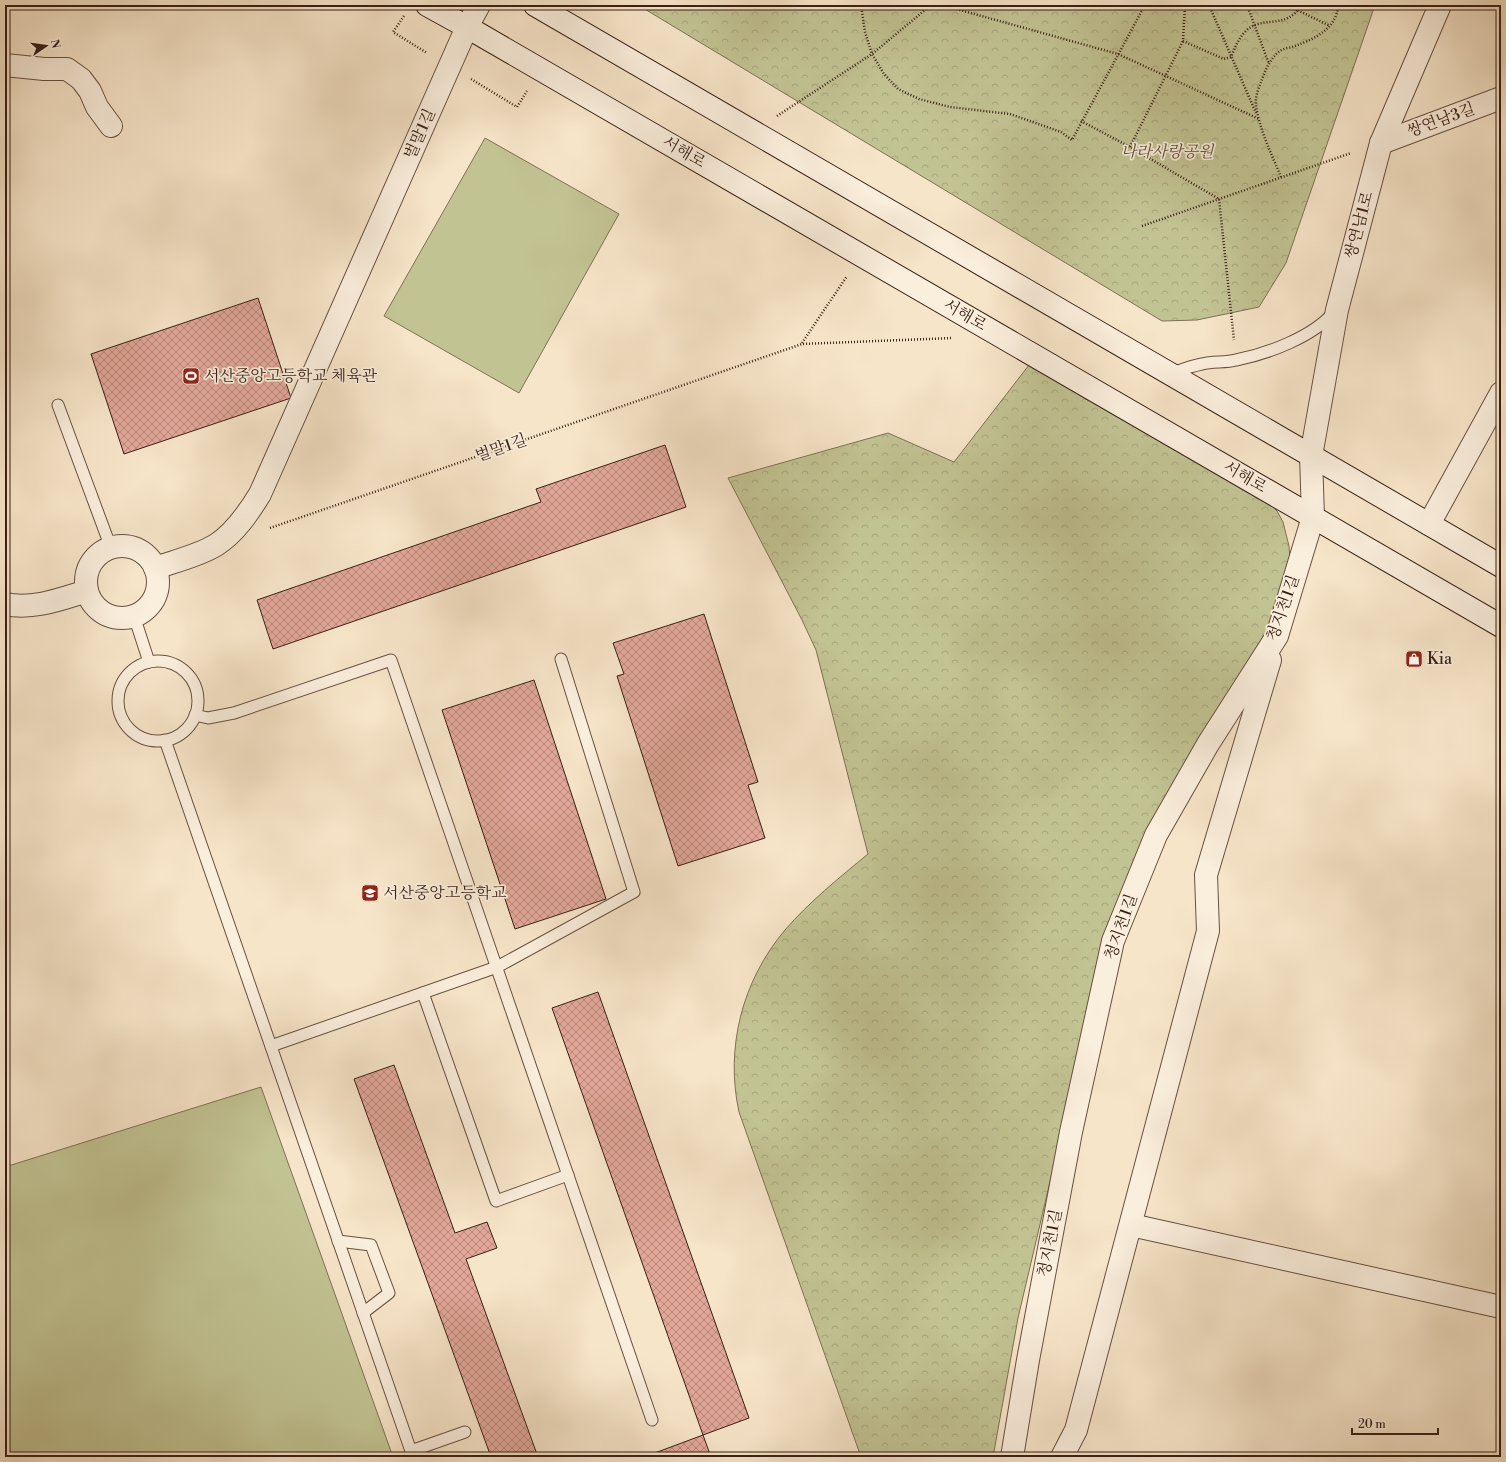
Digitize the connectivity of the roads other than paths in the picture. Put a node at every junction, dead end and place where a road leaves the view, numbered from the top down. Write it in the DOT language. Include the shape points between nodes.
graph roads {
  1 [pos="427,5"];
  2 [pos="479,5"];
  3 [pos="535,5"];
  4 [pos="1440,5"];
  5 [pos="467,26"];
  6 [pos="5,65"];
  7 [pos="1501,98"];
  8 [pos="111,126"];
  9 [pos="1380,143"];
  10 [pos="1337,310"];
  11 [pos="1170,374"];
  12 [pos="1498,404"];
  13 [pos="58,405"];
  14 [pos="1311,456"];
  15 [pos="1313,517"];
  16 [pos="1429,524"];
  17 [pos="111,548"];
  18 [pos="1501,566"];
  19 [pos="155,568"];
  20 [pos="87,592"];
  21 [pos="5,604"];
  22 [pos="134,616"];
  23 [pos="1501,626"];
  24 [pos="1277,636"];
  25 [pos="561,659"];
  26 [pos="149,662"];
  27 [pos="195,715"];
  28 [pos="165,740"];
  29 [pos="497,967"];
  30 [pos="422,993"];
  31 [pos="271,1046"];
  32 [pos="568,1176"];
  33 [pos="1131,1225"];
  34 [pos="338,1242"];
  35 [pos="1501,1307"];
  36 [pos="363,1313"];
  37 [pos="652,1420"];
  38 [pos="465,1432"];
  39 [pos="412,1454"];
  40 [pos="1012,1457"];
  41 [pos="1062,1457"];
  1 -- 5 [label="street, 서해로"];
  2 -- 5 [label="street, 벌말1길"];
  3 -- 11 [label="street"];
  4 -- 9 [label="street, 쌍연남1로"];
  5 -- 15 [label="street, 서해로"];
  5 -- 19 [label="street, 벌말1길" via="266,484 241,522 222,541 201,552"];
  6 -- 8 [label="street" via="67,69 81,79"];
  7 -- 9 [label="street, 쌍연남3길"];
  9 -- 10 [label="street, 쌍연남1로"];
  10 -- 11 [label="lane" via="1321,325 1300,338 1236,360 1204,363"];
  10 -- 14 [label="street, 쌍연남1로"];
  11 -- 14 [label="street"];
  12 -- 16 [label="street"];
  13 -- 17 [label="lane"];
  14 -- 15 [label="street, 청지천1길"];
  14 -- 16 [label="street"];
  15 -- 23 [label="street, 서해로"];
  15 -- 24 [label="street, 청지천1길"];
  16 -- 18 [label="street"];
  17 -- 19 [label="street" via="124,546 137,550 145,554"];
  17 -- 20 [label="street" via="99,554 90,565 86,578"];
  19 -- 22 [label="street" via="158,588 155,596 144,611"];
  20 -- 21 [label="street" via="28,606"];
  20 -- 22 [label="street" via="95,606 104,614 120,619"];
  22 -- 26 [label="lane"];
  24 -- 33 [label="street" via="1206,875 1208,931"];
  24 -- 40 [label="street, 청지천1길" via="1208,744 1156,835 1113,941 1071,1132"];
  25 -- 29 [label="lane" via="634,892"];
  26 -- 27 [label="lane" via="168,662 187,674 197,695"];
  26 -- 28 [label="lane" via="136,667 126,676 119,693 118,705 121,717 133,732 150,740"];
  27 -- 28 [label="lane" via="185,730"];
  27 -- 29 [label="lane" via="208,718 234,713 391,660"];
  28 -- 31 [label="lane"];
  29 -- 30 [label="lane"];
  29 -- 32 [label="lane"];
  30 -- 31 [label="lane"];
  30 -- 32 [label="lane" via="496,1201"];
  31 -- 34 [label="lane"];
  32 -- 37 [label="lane"];
  33 -- 35 [label="street"];
  33 -- 41 [label="street" via="1076,1430"];
  34 -- 36 [label="lane"];
  34 -- 36 [label="lane" via="371,1245 388,1294"];
  36 -- 39 [label="lane"];
  38 -- 39 [label="lane"];
}
